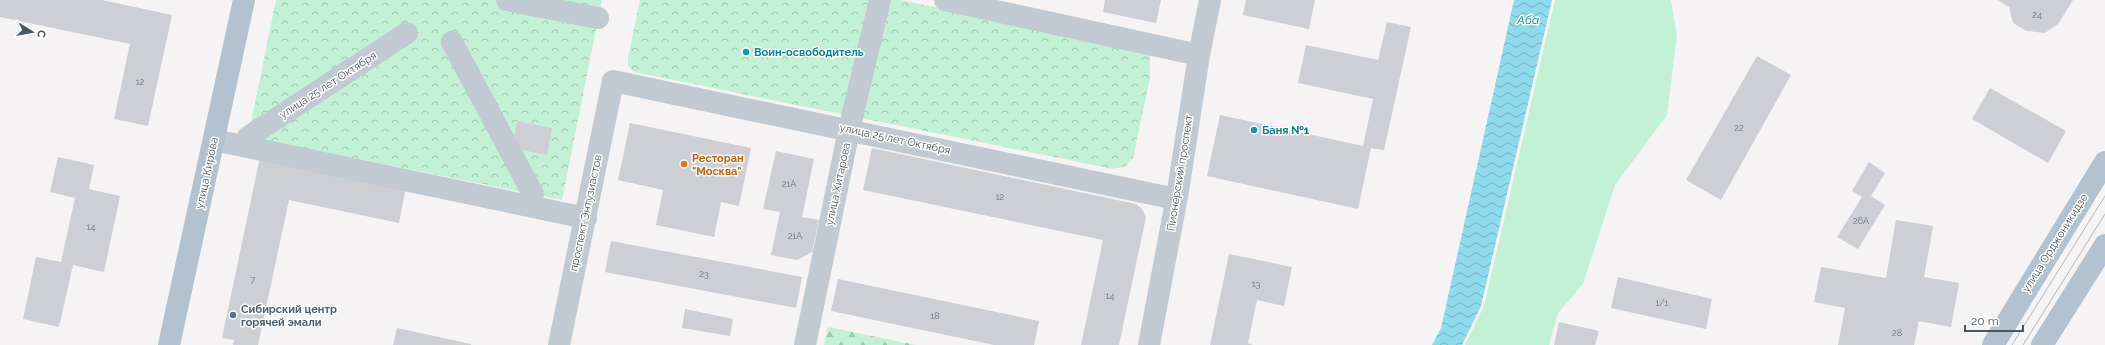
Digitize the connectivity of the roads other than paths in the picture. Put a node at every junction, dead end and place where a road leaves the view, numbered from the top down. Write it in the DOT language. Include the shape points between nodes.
graph roads {
  1 [pos="244,0"];
  2 [pos="507,0"];
  3 [pos="880,0"];
  4 [pos="944,0"];
  5 [pos="1210,0"];
  6 [pos="598,18"];
  7 [pos="407,33"];
  8 [pos="452,42"];
  9 [pos="1199,55"];
  10 [pos="613,81"];
  11 [pos="849,130"];
  12 [pos="248,137"];
  13 [pos="214,140"];
  14 [pos="2105,162"];
  15 [pos="533,194"];
  16 [pos="1176,199"];
  17 [pos="586,218"];
  18 [pos="2105,245"];
  19 [pos="169,345"];
  20 [pos="559,345"];
  21 [pos="805,345"];
  22 [pos="1149,345"];
  23 [pos="1993,345"];
  24 [pos="2042,345"];
  1 -- 13 [label="main road, улица Кирова"];
  2 -- 6 [label="street"];
  3 -- 11 [label="street, улица Хитарова"];
  4 -- 9 [label="street"];
  5 -- 9 [label="street, Пионерский проспект"];
  7 -- 12 [label="street, улица 25 лет Октября"];
  8 -- 15 [label="street"];
  9 -- 16 [label="street, Пионерский проспект"];
  10 -- 11 [label="street, улица 25 лет Октября"];
  10 -- 17 [label="street, проспект Энтузиастов"];
  11 -- 16 [label="street, улица 25 лет Октября"];
  11 -- 21 [label="street, улица Хитарова"];
  13 -- 17 [label="street"];
  13 -- 19 [label="main road, улица Кирова"];
  14 -- 23 [label="main road, улица Орджоникидзе"];
  16 -- 22 [label="street, Пионерский проспект"];
  17 -- 20 [label="street, проспект Энтузиастов"];
  18 -- 24 [label="main road"];
}
